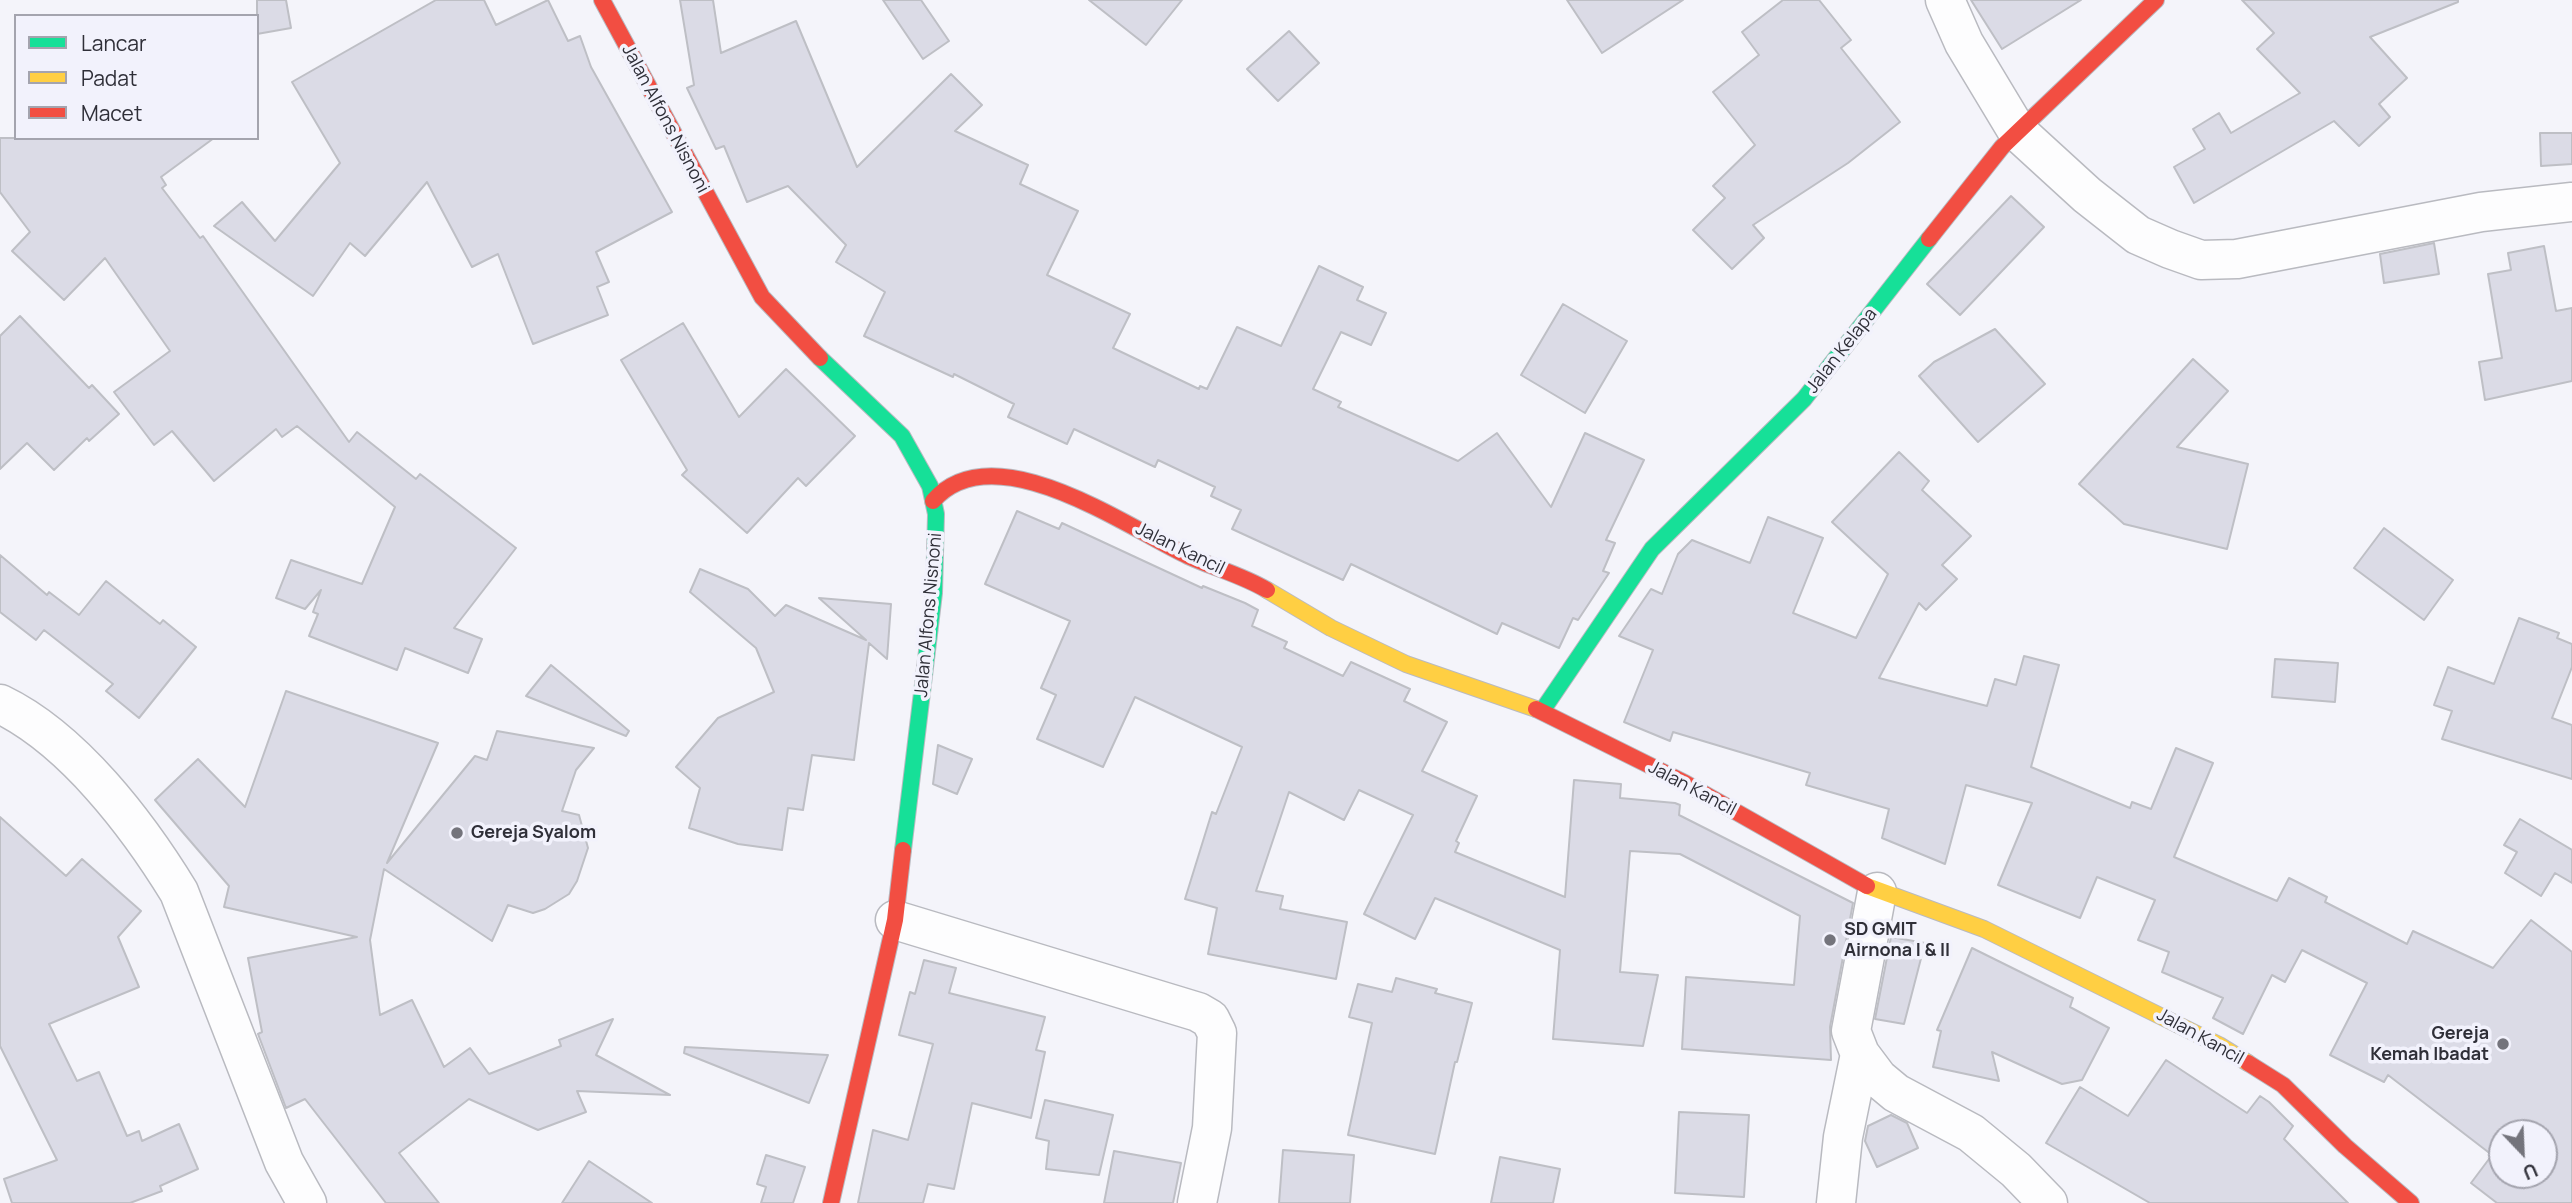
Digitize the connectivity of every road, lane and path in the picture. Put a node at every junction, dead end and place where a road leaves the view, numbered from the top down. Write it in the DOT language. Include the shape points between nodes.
graph roads {
  1 [pos="602,0"];
  2 [pos="1945,0"];
  3 [pos="2155,0"];
  4 [pos="2017,131"];
  5 [pos="2572,202"];
  6 [pos="933,500"];
  7 [pos="0,704"];
  8 [pos="1542,711"];
  9 [pos="1877,892"];
  10 [pos="895,920"];
  11 [pos="1860,1054"];
  12 [pos="307,1203"];
  13 [pos="831,1203"];
  14 [pos="1197,1203"];
  15 [pos="1836,1203"];
  16 [pos="2048,1203"];
  17 [pos="2411,1203"];
  1 -- 6 [label="street, Jalan Alfons Nisnoni" via="762,297 902,436"];
  2 -- 4 [label="street" via="1964,43"];
  3 -- 4 [label="street, Jalan Kelapa"];
  4 -- 5 [label="street" via="2138,234 2201,260 2237,259 2481,212"];
  4 -- 8 [label="street, Jalan Kelapa" via="1804,399 1652,549"];
  6 -- 8 [label="street, Jalan Kancil" via="946,486 981,475 1017,477 1111,515 1188,556 1255,583 1331,628 1406,664"];
  6 -- 10 [label="street, Jalan Alfons Nisnoni" via="937,536 934,593"];
  7 -- 12 [label="street" via="63,748 97,780 180,892 284,1162"];
  8 -- 9 [label="street, Jalan Kancil" via="1685,783"];
  9 -- 11 [label="street" via="1851,1031"];
  9 -- 17 [label="street, Jalan Kancil" via="1984,929 2219,1045 2283,1084"];
  10 -- 13 [label="street, Jalan Alfons Nisnoni"];
  10 -- 14 [label="street" via="1210,1019 1217,1033 1212,1128"];
  11 -- 15 [label="street" via="1843,1136"];
  11 -- 16 [label="street" via="1896,1093 1971,1133"];
}
